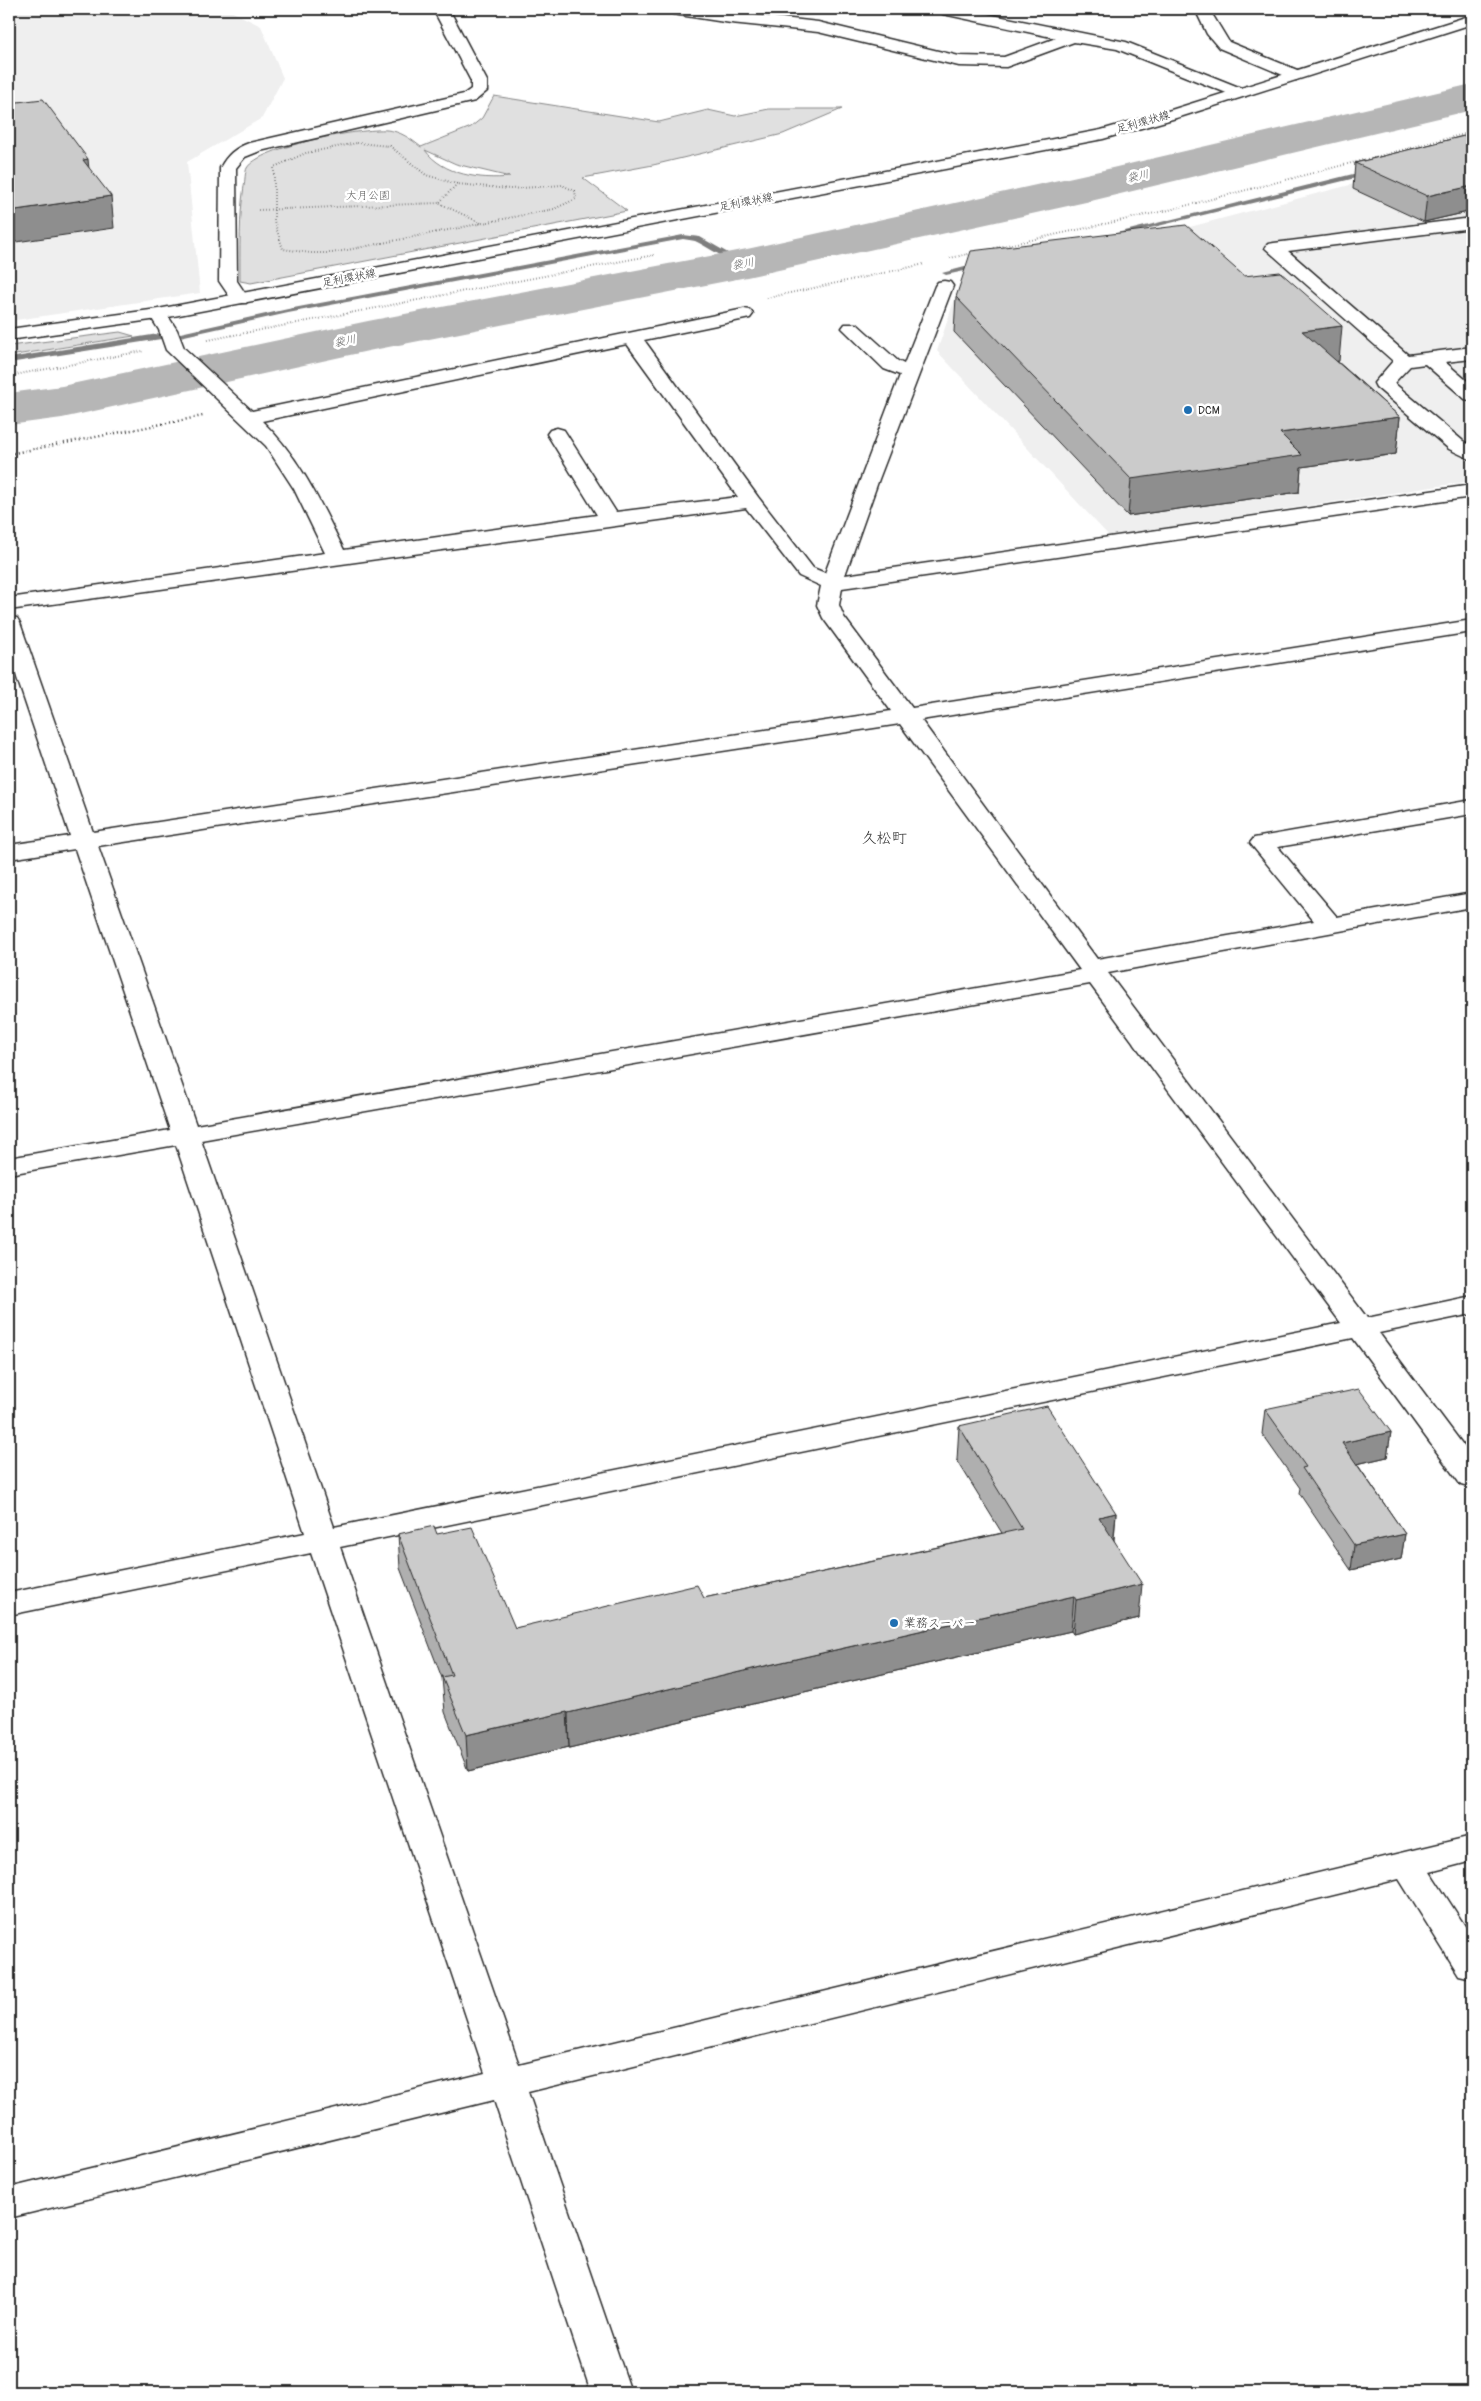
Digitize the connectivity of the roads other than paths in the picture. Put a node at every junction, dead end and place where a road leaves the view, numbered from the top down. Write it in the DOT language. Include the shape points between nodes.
graph roads {
  1 [pos="441,9"];
  2 [pos="673,9"];
  3 [pos="943,9"];
  4 [pos="1202,9"];
  5 [pos="1472,19"];
  6 [pos="1073,37"];
  7 [pos="1296,75"];
  8 [pos="1240,93"];
  9 [pos="1472,223"];
  10 [pos="944,286"];
  11 [pos="240,299"];
  12 [pos="158,314"];
  13 [pos="744,314"];
  14 [pos="851,328"];
  15 [pos="9,335"];
  16 [pos="632,337"];
  17 [pos="1472,353"];
  18 [pos="1429,358"];
  19 [pos="1404,361"];
  20 [pos="910,373"];
  21 [pos="1472,395"];
  22 [pos="241,412"];
  23 [pos="557,434"];
  24 [pos="1472,454"];
  25 [pos="1472,491"];
  26 [pos="751,501"];
  27 [pos="610,519"];
  28 [pos="338,559"];
  29 [pos="832,583"];
  30 [pos="9,604"];
  31 [pos="9,623"];
  32 [pos="1472,626"];
  33 [pos="906,716"];
  34 [pos="1472,807"];
  35 [pos="83,840"];
  36 [pos="9,852"];
  37 [pos="1472,900"];
  38 [pos="1331,925"];
  39 [pos="1094,971"];
  40 [pos="186,1136"];
  41 [pos="9,1166"];
  42 [pos="1472,1305"];
  43 [pos="1360,1328"];
  44 [pos="1472,1478"];
  45 [pos="323,1540"];
  46 [pos="9,1604"];
  47 [pos="1472,1848"];
  48 [pos="1407,1864"];
  49 [pos="1472,1965"];
  50 [pos="507,2083"];
  51 [pos="9,2203"];
  52 [pos="611,2392"];
  1 -- 11 [label="street" via="479,81 479,91 469,98 249,149 233,158 228,168 228,281"];
  2 -- 6 [label="street" via="818,27 959,61 982,63 1006,62"];
  3 -- 6 [label="street"];
  4 -- 7 [label="street" via="1224,44"];
  5 -- 7 [label="street, 足利環状線"];
  6 -- 8 [label="street" via="1121,45"];
  7 -- 8 [label="street, 足利環状線"];
  8 -- 11 [label="street, 足利環状線" via="1141,124 1071,140"];
  9 -- 19 [label="street" via="1274,248"];
  10 -- 20 [label="street"];
  11 -- 12 [label="street, 足利環状線"];
  12 -- 15 [label="street, 足利環状線"];
  12 -- 22 [label="street" via="176,350"];
  13 -- 16 [label="street"];
  14 -- 20 [label="street" via="891,365"];
  16 -- 22 [label="street"];
  16 -- 26 [label="street"];
  17 -- 18 [label="street"];
  18 -- 19 [label="street"];
  18 -- 21 [label="street"];
  19 -- 24 [label="street" via="1383,383 1456,445"];
  20 -- 29 [label="street"];
  22 -- 28 [label="street" via="273,442 291,466"];
  23 -- 27 [label="street"];
  25 -- 29 [label="street"];
  26 -- 27 [label="street"];
  26 -- 29 [label="street" via="806,572"];
  27 -- 28 [label="street"];
  28 -- 30 [label="street"];
  29 -- 33 [label="street" via="828,605 834,618"];
  31 -- 35 [label="street"];
  32 -- 33 [label="street"];
  33 -- 35 [label="street"];
  33 -- 39 [label="street"];
  34 -- 38 [label="street" via="1262,843"];
  35 -- 36 [label="street"];
  35 -- 40 [label="street"];
  37 -- 38 [label="street"];
  38 -- 39 [label="street"];
  39 -- 40 [label="street"];
  39 -- 43 [label="street"];
  40 -- 41 [label="street"];
  40 -- 45 [label="street"];
  42 -- 43 [label="street"];
  43 -- 44 [label="street"];
  43 -- 45 [label="street"];
  45 -- 46 [label="street"];
  45 -- 50 [label="street"];
  47 -- 48 [label="street"];
  48 -- 49 [label="street"];
  48 -- 50 [label="street"];
  50 -- 51 [label="street"];
  50 -- 52 [label="street"];
}
